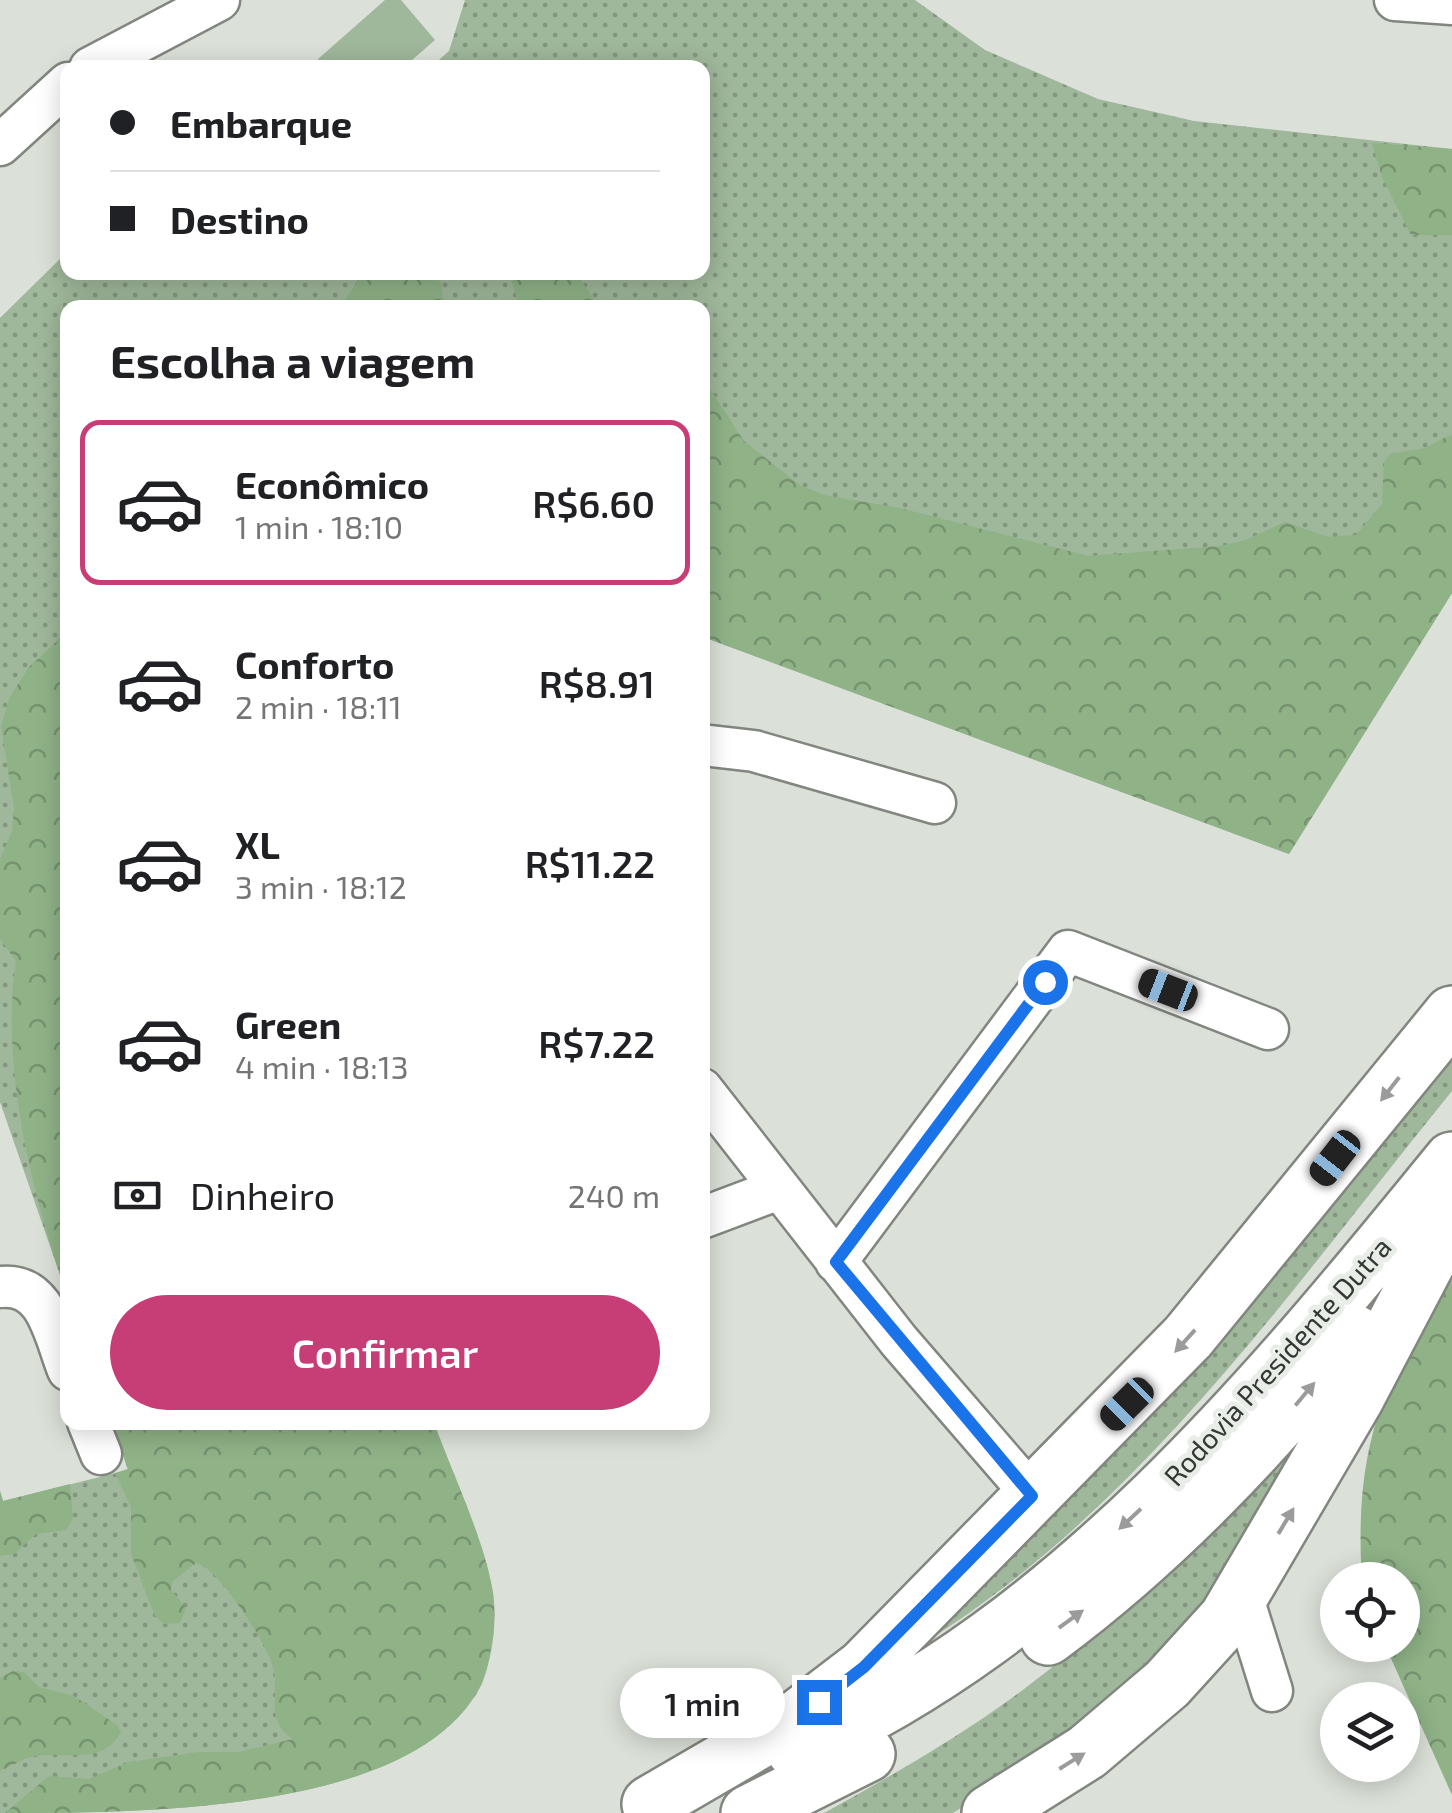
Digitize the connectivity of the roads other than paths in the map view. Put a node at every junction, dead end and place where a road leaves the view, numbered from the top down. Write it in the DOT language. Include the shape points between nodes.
graph roads {
  1 [pos="219,0"];
  2 [pos="1395,0"];
  3 [pos="1452,4"];
  4 [pos="105,60"];
  5 [pos="60,90"];
  6 [pos="0,145"];
  7 [pos="710,745"];
  8 [pos="935,803"];
  9 [pos="1452,1014"];
  10 [pos="1268,1029"];
  11 [pos="710,1099"];
  12 [pos="1452,1160"];
  13 [pos="779,1190"];
  14 [pos="710,1215"];
  15 [pos="1452,1215"];
  16 [pos="836,1262"];
  17 [pos="0,1287"];
  18 [pos="60,1350"];
  19 [pos="1032,1496"];
  20 [pos="1242,1596"];
  21 [pos="1272,1691"];
  22 [pos="637,1809"];
  23 [pos="749,1813"];
  24 [pos="990,1813"];
  1 -- 4 [label="street"];
  2 -- 3 [label="street"];
  5 -- 6 [label="street"];
  7 -- 8 [label="street" via="754,751"];
  9 -- 19 [label="highway, one-way" via="1188,1337"];
  10 -- 16 [label="street" via="1068,951"];
  11 -- 13 [label="street"];
  12 -- 22 [label="highway, Rodovia Presidente Dutra, one-way" via="1222,1430 1078,1568 1004,1628 838,1732"];
  13 -- 14 [label="street"];
  13 -- 16 [label="street"];
  20 -- 15 [label="highway, one-way"];
  23 -- 15 [label="highway, Rodovia Presidente Dutra, one-way" via="951,1708 1116,1586 1252,1456"];
  16 -- 19 [label="street"];
  17 -- 18 [label="street" via="22,1288 40,1300"];
  19 -- 22 [label="highway" via="864,1667 796,1719"];
  20 -- 21 [label="street"];
  24 -- 20 [label="highway, one-way" via="1087,1752 1167,1684"];
}
